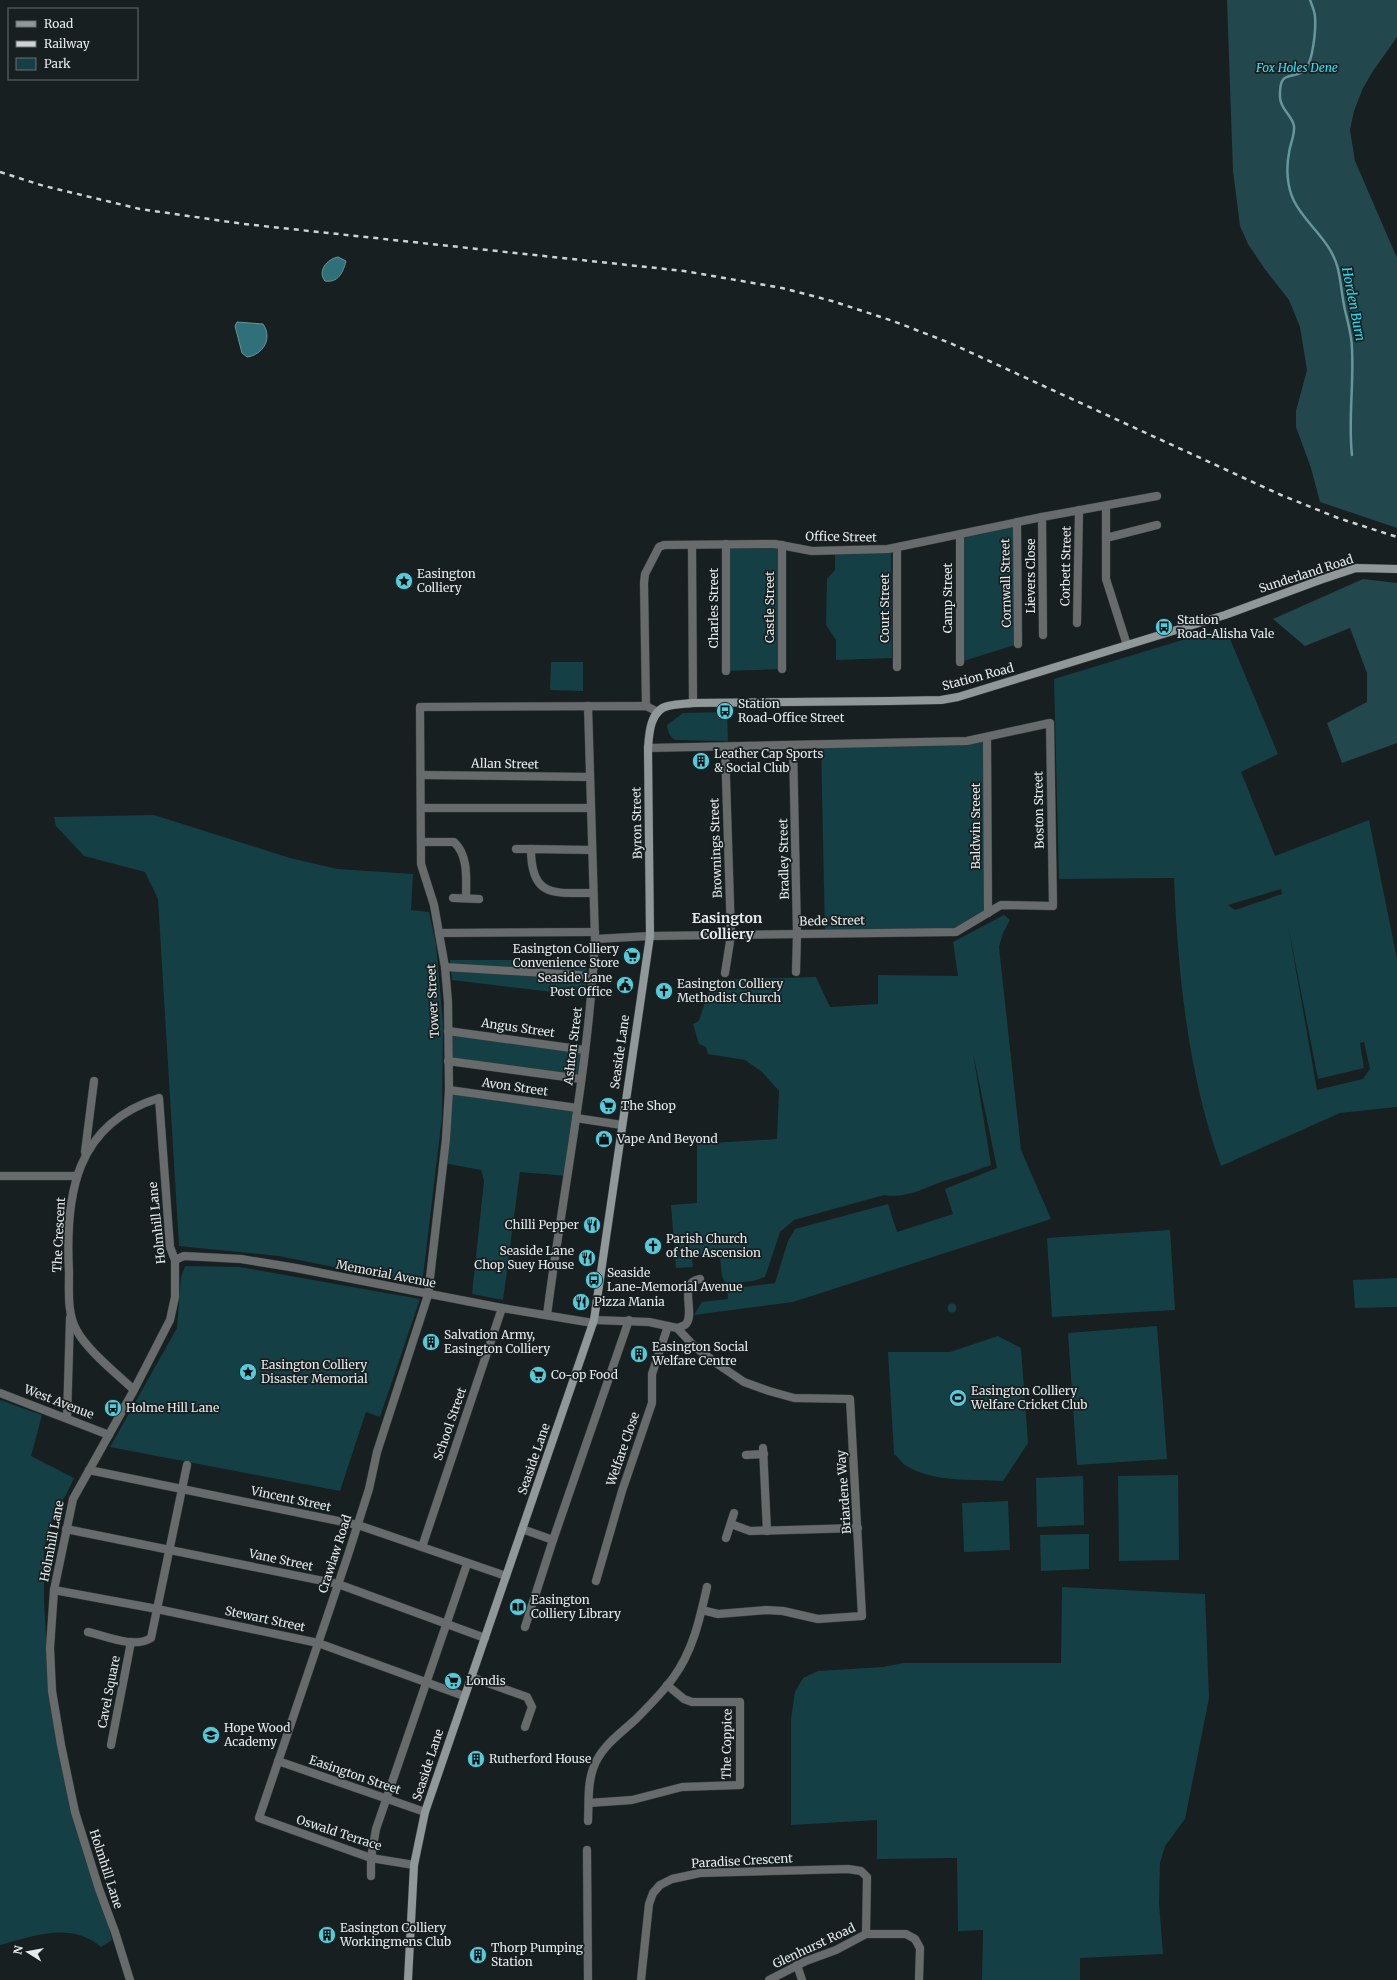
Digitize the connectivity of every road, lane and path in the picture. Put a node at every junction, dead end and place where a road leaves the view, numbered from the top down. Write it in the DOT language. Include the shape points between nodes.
graph roads {
  1 [pos="1157,496"];
  2 [pos="1106,506"];
  3 [pos="1079,510"];
  4 [pos="1042,517"];
  5 [pos="1017,522"];
  6 [pos="1157,525"];
  7 [pos="960,535"];
  8 [pos="1106,538"];
  9 [pos="726,544"];
  10 [pos="692,545"];
  11 [pos="782,545"];
  12 [pos="897,548"];
  13 [pos="1397,569"];
  14 [pos="1226,615"];
  15 [pos="1077,623"];
  16 [pos="1043,635"];
  17 [pos="1018,644"];
  18 [pos="1127,645"];
  19 [pos="960,662"];
  20 [pos="897,667"];
  21 [pos="782,670"];
  22 [pos="726,671"];
  23 [pos="693,704"];
  24 [pos="588,706"];
  25 [pos="646,706"];
  26 [pos="658,712"];
  27 [pos="987,738"];
  28 [pos="793,745"];
  29 [pos="725,746"];
  30 [pos="648,748"];
  31 [pos="421,775"];
  32 [pos="590,777"];
  33 [pos="421,808"];
  34 [pos="590,808"];
  35 [pos="421,842"];
  36 [pos="516,849"];
  37 [pos="531,849"];
  38 [pos="592,850"];
  39 [pos="593,893"];
  40 [pos="1052,896"];
  41 [pos="453,898"];
  42 [pos="466,898"];
  43 [pos="480,898"];
  44 [pos="988,913"];
  45 [pos="439,933"];
  46 [pos="797,934"];
  47 [pos="595,935"];
  48 [pos="731,935"];
  49 [pos="650,936"];
  50 [pos="445,967"];
  51 [pos="796,972"];
  52 [pos="725,973"];
  53 [pos="593,976"];
  54 [pos="448,1031"];
  55 [pos="585,1050"];
  56 [pos="448,1061"];
  57 [pos="581,1079"];
  58 [pos="94,1081"];
  59 [pos="449,1090"];
  60 [pos="159,1098"];
  61 [pos="577,1108"];
  62 [pos="576,1118"];
  63 [pos="622,1125"];
  64 [pos="85,1155"];
  65 [pos="0,1176"];
  66 [pos="76,1176"];
  67 [pos="175,1260"];
  68 [pos="700,1279"];
  69 [pos="428,1295"];
  70 [pos="502,1308"];
  71 [pos="71,1315"];
  72 [pos="547,1315"];
  73 [pos="629,1320"];
  74 [pos="593,1322"];
  75 [pos="668,1326"];
  76 [pos="677,1328"];
  77 [pos="134,1390"];
  78 [pos="0,1393"];
  79 [pos="67,1418"];
  80 [pos="108,1434"];
  81 [pos="746,1455"];
  82 [pos="187,1465"];
  83 [pos="89,1470"];
  84 [pos="182,1489"];
  85 [pos="734,1513"];
  86 [pos="731,1524"];
  87 [pos="358,1525"];
  88 [pos="858,1528"];
  89 [pos="66,1529"];
  90 [pos="522,1529"];
  91 [pos="767,1531"];
  92 [pos="726,1538"];
  93 [pos="553,1540"];
  94 [pos="422,1547"];
  95 [pos="169,1549"];
  96 [pos="467,1564"];
  97 [pos="506,1576"];
  98 [pos="596,1581"];
  99 [pos="338,1584"];
  100 [pos="707,1587"];
  101 [pos="54,1590"];
  102 [pos="157,1608"];
  103 [pos="702,1610"];
  104 [pos="446,1624"];
  105 [pos="525,1627"];
  106 [pos="88,1632"];
  107 [pos="485,1638"];
  108 [pos="131,1642"];
  109 [pos="318,1643"];
  110 [pos="471,1677"];
  111 [pos="427,1682"];
  112 [pos="667,1686"];
  113 [pos="464,1696"];
  114 [pos="526,1727"];
  115 [pos="111,1746"];
  116 [pos="278,1761"];
  117 [pos="386,1799"];
  118 [pos="589,1803"];
  119 [pos="425,1812"];
  120 [pos="259,1818"];
  121 [pos="588,1821"];
  122 [pos="587,1850"];
  123 [pos="371,1858"];
  124 [pos="414,1865"];
  125 [pos="371,1876"];
  126 [pos="866,1934"];
  127 [pos="798,1965"];
  128 [pos="130,1980"];
  129 [pos="408,1980"];
  130 [pos="588,1980"];
  131 [pos="641,1980"];
  132 [pos="769,1980"];
  133 [pos="802,1980"];
  134 [pos="919,1980"];
  1 -- 2 [label="street, Office Street"];
  2 -- 3 [label="street, Office Street"];
  2 -- 8 [label="street"];
  3 -- 4 [label="street, Office Street"];
  3 -- 15 [label="street, Corbett Street"];
  4 -- 5 [label="street, Office Street"];
  4 -- 16 [label="street, Lievers Close"];
  5 -- 7 [label="street, Office Street"];
  5 -- 17 [label="street, Cornwall Street"];
  6 -- 8 [label="street"];
  7 -- 12 [label="street, Office Street"];
  7 -- 19 [label="street, Camp Street"];
  8 -- 18 [label="street" via="1106,579"];
  9 -- 10 [label="street, Office Street"];
  9 -- 11 [label="street, Office Street"];
  9 -- 22 [label="street, Charles Street"];
  10 -- 23 [label="street"];
  10 -- 25 [label="street, Office Street" via="659,547 645,574"];
  11 -- 12 [label="street, Office Street" via="812,551"];
  11 -- 21 [label="street, Castle Street"];
  12 -- 20 [label="street, Court Street"];
  13 -- 14 [label="main road, Sunderland Road" via="1356,568"];
  14 -- 18 [label="main road, Station Road"];
  18 -- 23 [label="main road, Station Road" via="975,693 941,700"];
  23 -- 26 [label="main road, Station Road" via="667,706"];
  24 -- 25 [label="street"];
  24 -- 31 [label="street, Tower Street" via="420,707"];
  24 -- 32 [label="street, Ashton Street"];
  25 -- 26 [label="street"];
  26 -- 30 [label="main road, Byron Street" via="650,728"];
  27 -- 28 [label="street" via="967,741"];
  27 -- 40 [label="street, Boston Street" via="1050,723"];
  27 -- 44 [label="street, Baldwin Sreeet"];
  28 -- 29 [label="street"];
  28 -- 46 [label="street, Bradley Street"];
  29 -- 30 [label="street"];
  29 -- 48 [label="street, Brownings Street"];
  30 -- 49 [label="main road, Byron Street"];
  31 -- 32 [label="street, Allan Street"];
  31 -- 33 [label="street, Tower Street"];
  32 -- 34 [label="street, Ashton Street"];
  33 -- 34 [label="street"];
  33 -- 35 [label="street, Tower Street"];
  34 -- 38 [label="street, Ashton Street"];
  35 -- 42 [label="street" via="454,842 460,849 466,872"];
  35 -- 45 [label="street, Tower Street" via="421,864 434,905"];
  36 -- 37 [label="street"];
  37 -- 38 [label="street"];
  37 -- 39 [label="street" via="533,872 540,885 548,891 559,894"];
  38 -- 39 [label="street, Ashton Street"];
  39 -- 47 [label="street, Ashton Street"];
  40 -- 44 [label="street, Bede Street" via="1052,906 1001,905"];
  41 -- 42 [label="street"];
  42 -- 43 [label="street"];
  44 -- 46 [label="street, Bede Street" via="956,932"];
  45 -- 47 [label="street, Bede Street"];
  45 -- 50 [label="street, Tower Street"];
  46 -- 48 [label="street, Bede Street"];
  46 -- 51 [label="street, Bradley Street"];
  47 -- 49 [label="street, Bede Street"];
  47 -- 53 [label="street, Ashton Street"];
  48 -- 49 [label="street, Bede Street"];
  48 -- 52 [label="street, Brownings Street"];
  49 -- 63 [label="main road, Seaside Lane"];
  50 -- 53 [label="street"];
  50 -- 54 [label="street, Tower Street"];
  53 -- 55 [label="street, Ashton Street"];
  54 -- 55 [label="street, Angus Street"];
  54 -- 56 [label="street, Tower Street"];
  55 -- 57 [label="street, Ashton Street"];
  56 -- 57 [label="street"];
  56 -- 59 [label="street, Tower Street"];
  57 -- 61 [label="street, Ashton Street"];
  58 -- 64 [label="street"];
  59 -- 61 [label="street, Avon Street"];
  59 -- 69 [label="street, Tower Street" via="446,1139"];
  60 -- 64 [label="street, The Crescent" via="137,1105 119,1117 97,1136"];
  60 -- 67 [label="street, Holmhill Lane" via="170,1248"];
  61 -- 62 [label="street, Ashton Street"];
  62 -- 63 [label="street"];
  62 -- 72 [label="street, Ashton Street"];
  63 -- 74 [label="main road, Seaside Lane"];
  64 -- 66 [label="street, The Crescent"];
  65 -- 66 [label="street"];
  66 -- 71 [label="street, The Crescent" via="68,1257"];
  67 -- 69 [label="street, Memorial Avenue" via="184,1256 241,1259"];
  67 -- 77 [label="street, Holmhill Lane" via="175,1297 170,1320"];
  68 -- 76 [label="street" via="690,1286 689,1319"];
  69 -- 70 [label="street, Memorial Avenue"];
  69 -- 87 [label="street, Crawlaw Road" via="377,1452"];
  70 -- 72 [label="street, Memorial Avenue"];
  70 -- 94 [label="street, School Street"];
  71 -- 77 [label="street, The Crescent" via="84,1342"];
  71 -- 79 [label="street"];
  72 -- 74 [label="street, Memorial Avenue"];
  73 -- 74 [label="street, Memorial Avenue"];
  73 -- 75 [label="street, Memorial Avenue"];
  73 -- 93 [label="street"];
  74 -- 90 [label="main road, Seaside Lane"];
  75 -- 76 [label="street, Memorial Avenue"];
  75 -- 98 [label="street, Welfare Close" via="652,1374 652,1403 622,1491"];
  76 -- 88 [label="street, Briardene Way" via="694,1346 744,1382 794,1398 850,1399"];
  77 -- 80 [label="street, Holmhill Lane"];
  78 -- 79 [label="street, West Avenue"];
  79 -- 80 [label="street, West Avenue"];
  80 -- 83 [label="street, Holmhill Lane"];
  81 -- 91 [label="street" via="764,1451"];
  82 -- 84 [label="street"];
  83 -- 84 [label="street, Vincent Street"];
  83 -- 89 [label="street, Holmhill Lane" via="72,1499"];
  84 -- 87 [label="street, Vincent Street"];
  84 -- 95 [label="street"];
  85 -- 86 [label="street"];
  86 -- 91 [label="street" via="750,1531"];
  86 -- 92 [label="street"];
  87 -- 94 [label="street, Vincent Street"];
  87 -- 99 [label="street, Crawlaw Road"];
  88 -- 91 [label="street"];
  88 -- 103 [label="street, Briardene Way" via="862,1616 818,1619 783,1611 718,1614"];
  89 -- 95 [label="street, Vane Street"];
  89 -- 101 [label="street, Holmhill Lane"];
  90 -- 93 [label="street"];
  90 -- 97 [label="main road, Seaside Lane"];
  93 -- 105 [label="street"];
  94 -- 96 [label="street, Vincent Street"];
  95 -- 99 [label="street, Vane Street"];
  95 -- 102 [label="street"];
  96 -- 97 [label="street, Vincent Street"];
  96 -- 104 [label="street"];
  97 -- 107 [label="main road, Seaside Lane"];
  99 -- 104 [label="street, Vane Street"];
  99 -- 109 [label="street, Crawlaw Road"];
  100 -- 103 [label="street"];
  101 -- 102 [label="street, Stewart Street"];
  101 -- 128 [label="street, Holmhill Lane" via="50,1648 52,1691 61,1745 75,1812"];
  102 -- 108 [label="street" via="151,1638 145,1642"];
  102 -- 109 [label="street, Stewart Street"];
  103 -- 112 [label="street" via="688,1654"];
  104 -- 107 [label="street, Vane Street"];
  104 -- 111 [label="street"];
  106 -- 108 [label="street"];
  107 -- 110 [label="main road, Seaside Lane"];
  108 -- 115 [label="street, Cavel Square"];
  109 -- 111 [label="street, Stewart Street"];
  109 -- 116 [label="street, Crawlaw Road"];
  110 -- 113 [label="main road, Seaside Lane"];
  110 -- 114 [label="street" via="527,1697 532,1707"];
  111 -- 113 [label="street, Stewart Street"];
  111 -- 117 [label="street"];
  112 -- 118 [label="street" via="596,1759 589,1784"];
  112 -- 118 [label="street, The Coppice" via="692,1702 740,1702 740,1785 682,1787 632,1800"];
  113 -- 119 [label="main road, Seaside Lane"];
  116 -- 117 [label="street, Easington Street"];
  116 -- 120 [label="street, Crawlaw Road"];
  117 -- 119 [label="street, Easington Street"];
  117 -- 123 [label="street" via="376,1829"];
  118 -- 121 [label="street"];
  119 -- 124 [label="main road, Seaside Lane"];
  120 -- 123 [label="street, Oswald Terrace"];
  122 -- 130 [label="street"];
  123 -- 124 [label="street, Oswald Terrace"];
  123 -- 125 [label="street"];
  124 -- 129 [label="main road, Seaside Lane"];
  126 -- 127 [label="street, Glenhurst Road" via="836,1950"];
  126 -- 131 [label="street, Paradise Crescent" via="867,1877 861,1871 848,1869 700,1873 672,1879 660,1885 653,1893 649,1904"];
  126 -- 134 [label="street, Glenhurst Road" via="906,1934 915,1939 920,1948"];
  127 -- 132 [label="street, Glenhurst Road"];
  127 -- 133 [label="street"];
}
